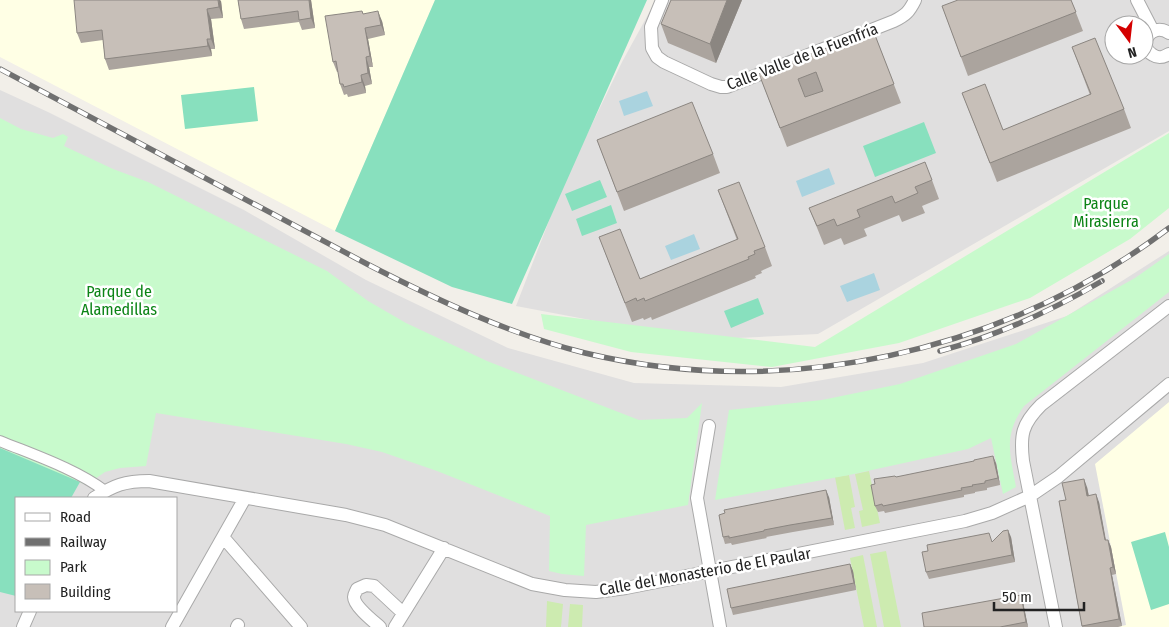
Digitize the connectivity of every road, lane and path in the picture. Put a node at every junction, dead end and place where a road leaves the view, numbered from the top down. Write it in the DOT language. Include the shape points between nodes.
graph roads {
  1 [pos="662,0"];
  2 [pos="915,0"];
  3 [pos="1138,0"];
  4 [pos="1145,15"];
  5 [pos="1154,31"];
  6 [pos="1169,33"];
  7 [pos="1154,56"];
  8 [pos="1168,57"];
  9 [pos="1169,306"];
  10 [pos="1169,384"];
  11 [pos="709,426"];
  12 [pos="0,441"];
  13 [pos="105,491"];
  14 [pos="1030,496"];
  15 [pos="96,497"];
  16 [pos="245,498"];
  17 [pos="223,537"];
  18 [pos="444,548"];
  19 [pos="710,572"];
  20 [pos="30,612"];
  21 [pos="403,613"];
  22 [pos="23,627"];
  23 [pos="172,627"];
  24 [pos="301,627"];
  25 [pos="380,627"];
  26 [pos="395,627"];
  27 [pos="720,627"];
  28 [pos="1056,627"];
  1 -- 2 [label="street, Calle Valle de la Fuenfría" via="651,27 656,57 721,87 903,17"];
  3 -- 4 [label="street"];
  5 -- 6 [label="street"];
  7 -- 8 [label="street"];
  9 -- 14 [label="street" via="1040,405 1028,419 1021,443"];
  10 -- 14 [label="street, Calle del Monasterio de El Paular" via="1067,470"];
  11 -- 19 [label="street" via="697,498"];
  12 -- 13 [label="street" via="94,482"];
  13 -- 15 [label="street, Calle del Monasterio de El Paular"];
  13 -- 16 [label="street, Calle del Monasterio de El Paular" via="121,483 149,481"];
  14 -- 19 [label="street, Calle del Monasterio de El Paular" via="965,521"];
  14 -- 28 [label="street"];
  16 -- 17 [label="street"];
  16 -- 18 [label="street, Calle del Monasterio de El Paular" via="346,515"];
  17 -- 23 [label="street"];
  17 -- 24 [label="street"];
  18 -- 19 [label="street, Calle del Monasterio de El Paular" via="532,584 564,590 596,592"];
  18 -- 21 [label="street"];
  19 -- 27 [label="street"];
  20 -- 22 [label="street"];
  21 -- 25 [label="street" via="374,586 357,589 355,601"];
  21 -- 26 [label="street"];
}
